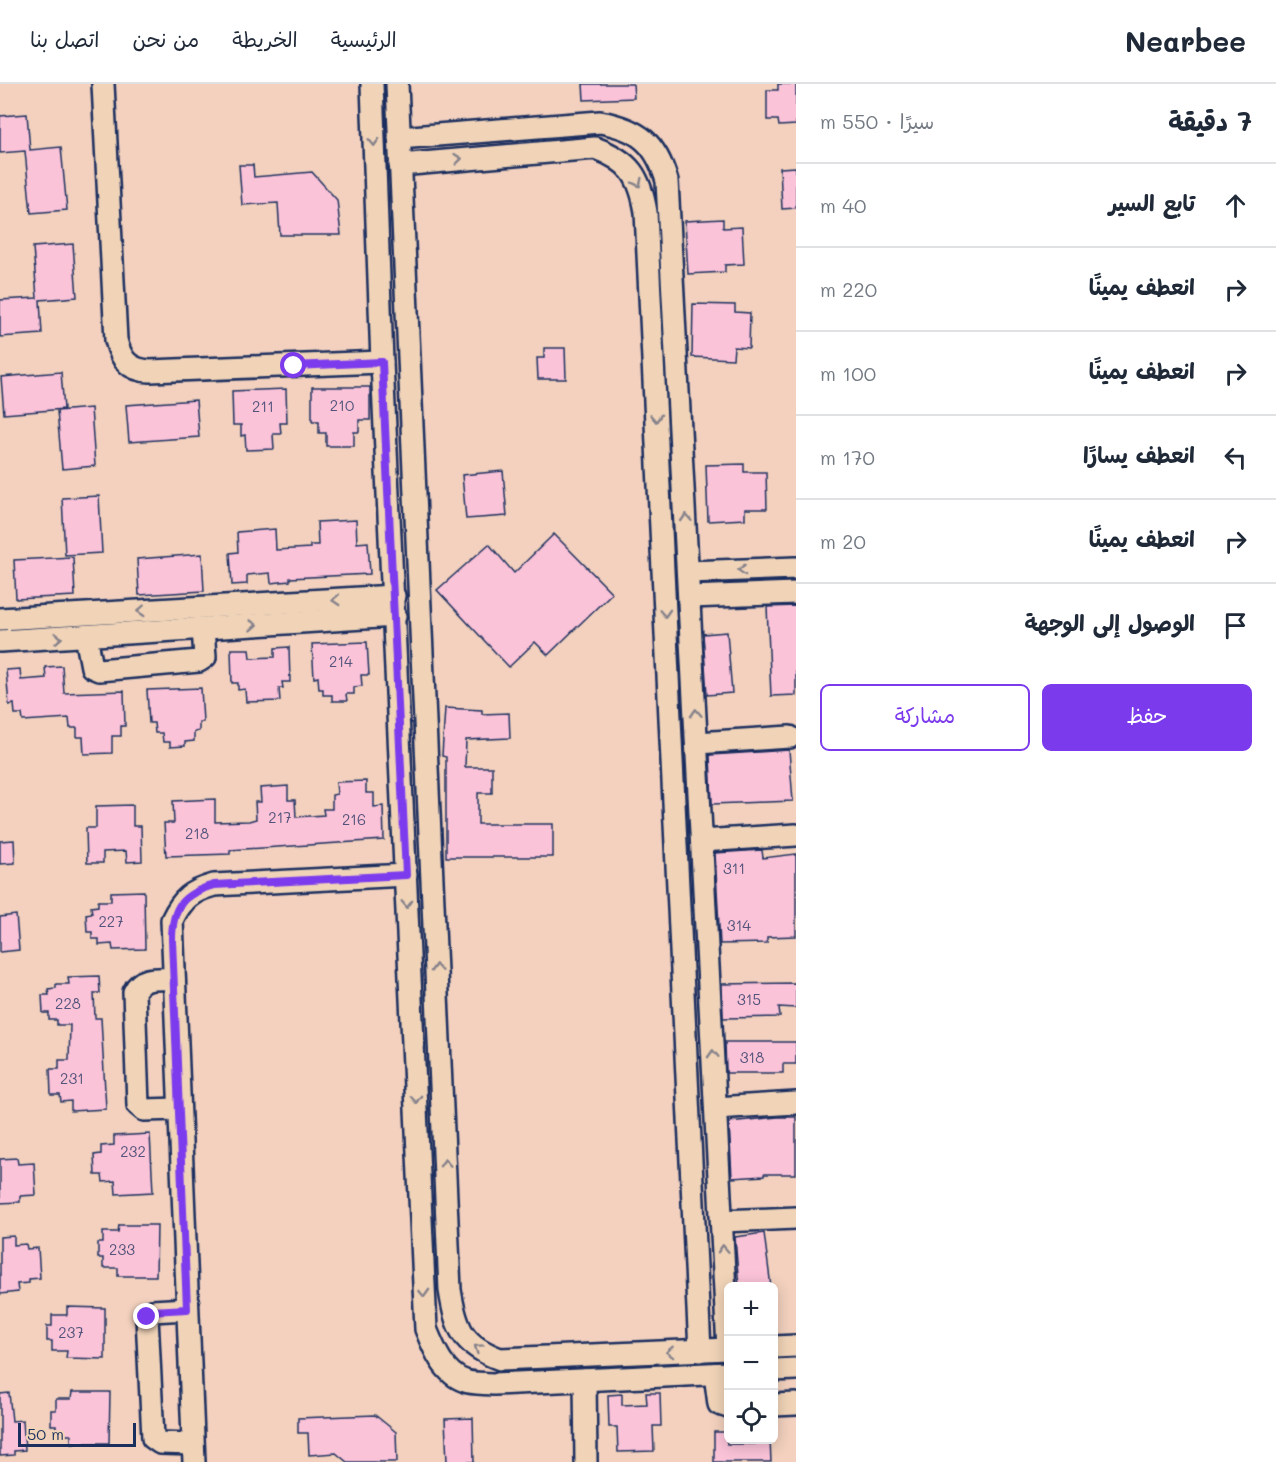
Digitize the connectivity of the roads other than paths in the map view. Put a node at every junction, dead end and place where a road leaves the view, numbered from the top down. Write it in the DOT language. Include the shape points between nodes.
graph roads {
  1 [pos="103,84"];
  2 [pos="372,84"];
  3 [pos="397,84"];
  4 [pos="399,138"];
  5 [pos="400,165"];
  6 [pos="382,362"];
  7 [pos="679,386"];
  8 [pos="655,389"];
  9 [pos="796,568"];
  10 [pos="688,572"];
  11 [pos="796,593"];
  12 [pos="690,597"];
  13 [pos="395,606"];
  14 [pos="0,619"];
  15 [pos="203,628"];
  16 [pos="86,636"];
  17 [pos="0,641"];
  18 [pos="790,737"];
  19 [pos="697,743"];
  20 [pos="699,784"];
  21 [pos="673,786"];
  22 [pos="796,835"];
  23 [pos="702,841"];
  24 [pos="406,875"];
  25 [pos="174,979"];
  26 [pos="796,1103"];
  27 [pos="716,1108"];
  28 [pos="179,1109"];
  29 [pos="796,1218"];
  30 [pos="722,1221"];
  31 [pos="187,1309"];
  32 [pos="727,1336"];
  33 [pos="796,1346"];
  34 [pos="778,1347"];
  35 [pos="724,1349"];
  36 [pos="699,1350"];
  37 [pos="796,1369"];
  38 [pos="778,1371"];
  39 [pos="722,1373"];
  40 [pos="585,1380"];
  41 [pos="796,1404"];
  42 [pos="778,1405"];
  43 [pos="724,1406"];
  44 [pos="193,1453"];
  45 [pos="586,1462"];
  1 -- 6 [label="street" via="116,340 126,364 150,371"];
  2 -- 6 [label="street, one-way"];
  3 -- 4 [label="street"];
  4 -- 5 [label="street"];
  4 -- 7 [label="street" via="600,122 622,126 644,139 658,155 667,181"];
  5 -- 8 [label="street, one-way" via="595,148 615,155 642,188"];
  36 -- 5 [label="street, one-way" via="500,1359 478,1351 461,1334 453,1313"];
  6 -- 13 [label="street"];
  7 -- 8 [label="street"];
  10 -- 7 [label="street, one-way"];
  8 -- 21 [label="street, one-way"];
  9 -- 10 [label="street, one-way"];
  10 -- 12 [label="street"];
  11 -- 12 [label="street"];
  19 -- 12 [label="street, one-way"];
  13 -- 14 [label="street, one-way"];
  15 -- 13 [label="street, one-way"];
  13 -- 24 [label="street"];
  15 -- 16 [label="street"];
  15 -- 16 [label="street" via="207,649 199,661 99,670 92,667"];
  17 -- 16 [label="street, one-way"];
  18 -- 19 [label="street"];
  19 -- 20 [label="street"];
  20 -- 21 [label="street"];
  20 -- 23 [label="street"];
  21 -- 36 [label="street"];
  22 -- 23 [label="street"];
  27 -- 23 [label="street, one-way"];
  24 -- 25 [label="street" via="214,885 195,890 181,903 172,920"];
  24 -- 40 [label="street, one-way" via="426,1329 434,1351 448,1369 465,1381 494,1384"];
  25 -- 28 [label="street"];
  25 -- 28 [label="street" via="145,980 137,984 134,992 137,1082 138,1105 144,1110"];
  26 -- 27 [label="street"];
  27 -- 30 [label="street"];
  28 -- 31 [label="street"];
  29 -- 30 [label="street"];
  32 -- 30 [label="street, one-way"];
  31 -- 44 [label="street"];
  31 -- 44 [label="street" via="152,1311 147,1317 153,1438"];
  33 -- 34 [label="street"];
  35 -- 36 [label="street"];
  37 -- 38 [label="street"];
  39 -- 40 [label="street"];
  39 -- 43 [label="street" via="717,1398"];
  40 -- 45 [label="street"];
  41 -- 42 [label="street"];
}
